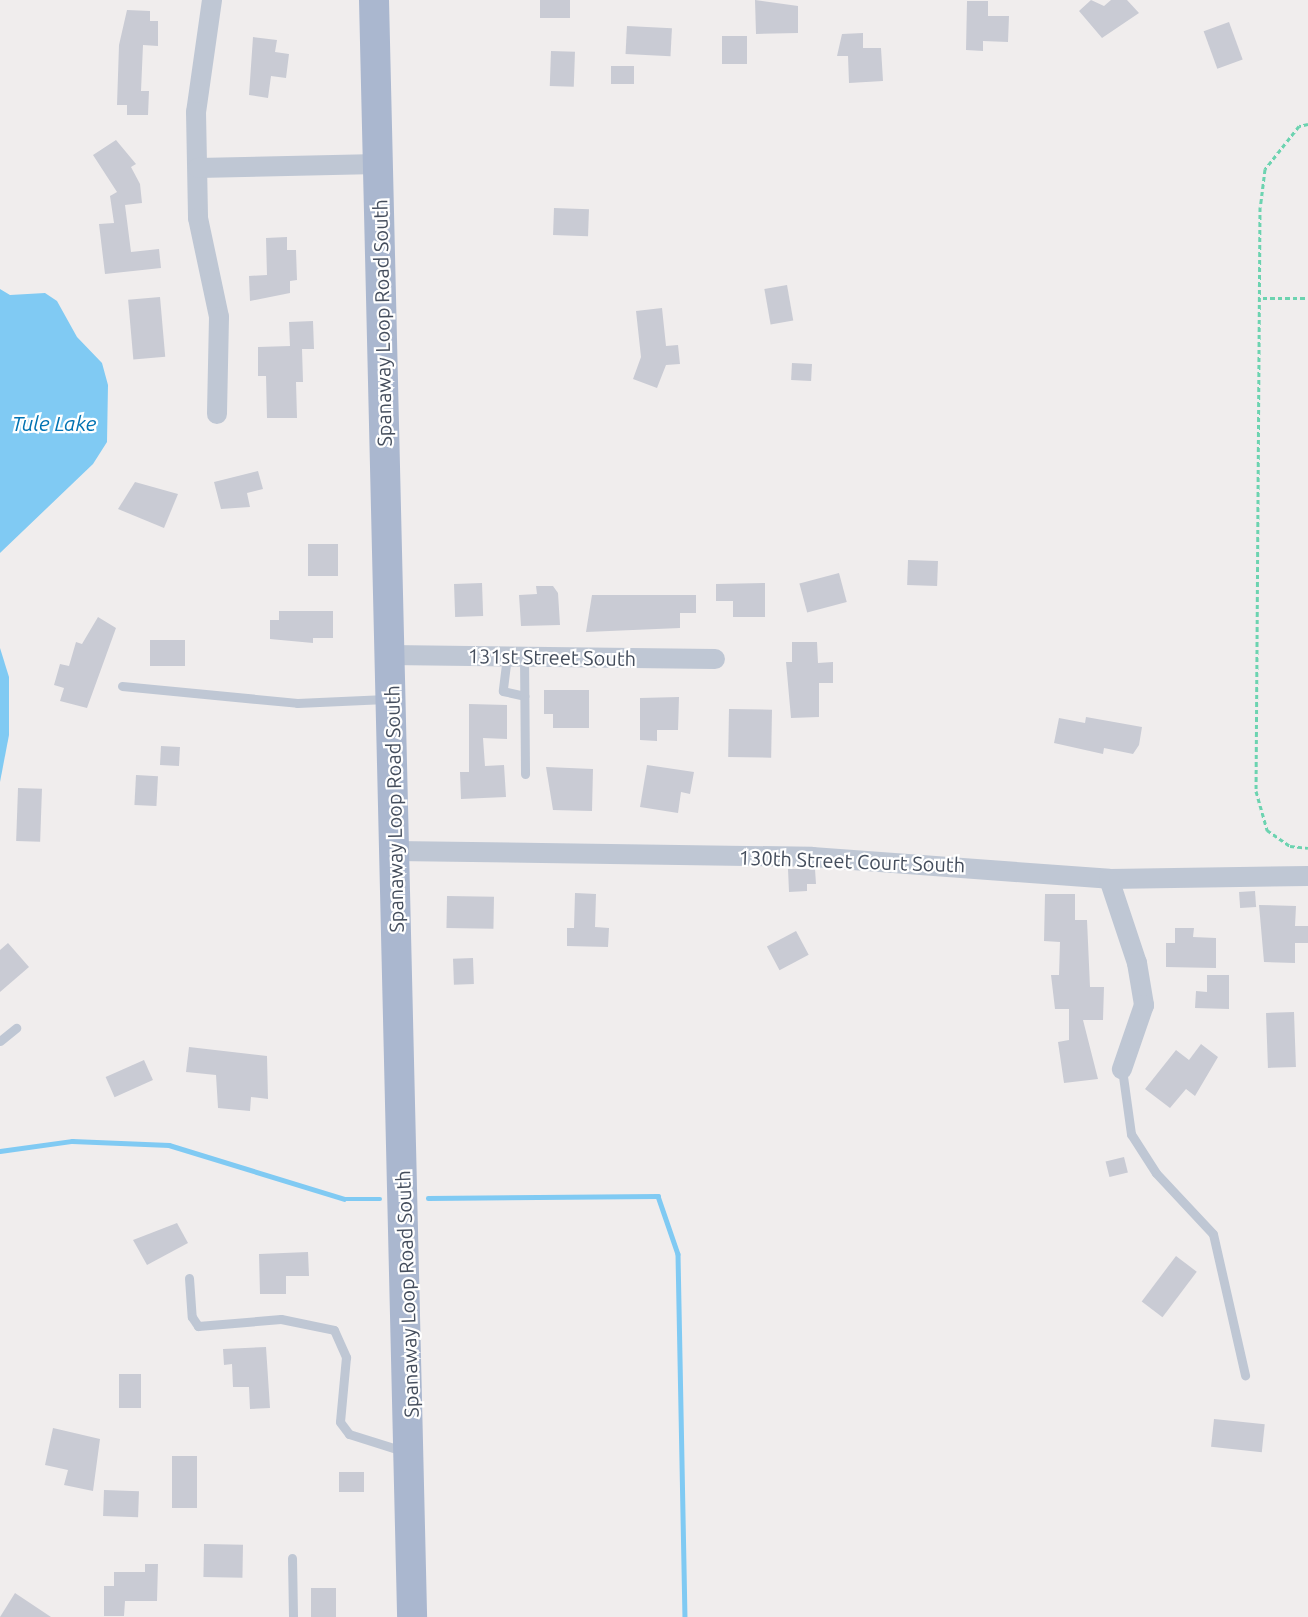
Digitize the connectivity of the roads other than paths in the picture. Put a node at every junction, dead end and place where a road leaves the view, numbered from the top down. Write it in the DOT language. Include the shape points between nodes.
graph roads {
  1 [pos="212,0"];
  2 [pos="374,0"];
  3 [pos="378,164"];
  4 [pos="198,168"];
  5 [pos="217,414"];
  6 [pos="390,655"];
  7 [pos="515,656"];
  8 [pos="715,659"];
  9 [pos="122,686"];
  10 [pos="524,696"];
  11 [pos="391,699"];
  12 [pos="525,774"];
  13 [pos="394,851"];
  14 [pos="1308,876"];
  15 [pos="1109,879"];
  16 [pos="16,1028"];
  17 [pos="0,1041"];
  18 [pos="1122,1069"];
  19 [pos="189,1278"];
  20 [pos="1245,1375"];
  21 [pos="412,1451"];
  22 [pos="292,1558"];
  23 [pos="292,1617"];
  24 [pos="412,1617"];
  1 -- 4 [label="street" via="196,112"];
  2 -- 3 [label="main road, Spanaway Loop Road South"];
  3 -- 4 [label="street"];
  3 -- 6 [label="main road, Spanaway Loop Road South"];
  4 -- 5 [label="street" via="202,243 219,317"];
  6 -- 7 [label="street, 131st Street South"];
  6 -- 11 [label="main road, Spanaway Loop Road South"];
  7 -- 8 [label="street, 131st Street South"];
  7 -- 10 [label="lane"];
  7 -- 10 [label="lane" via="503,691"];
  9 -- 11 [label="lane" via="297,703"];
  10 -- 12 [label="lane"];
  11 -- 13 [label="main road, Spanaway Loop Road South"];
  13 -- 15 [label="street, 130th Street Court South" via="812,856"];
  13 -- 21 [label="main road, Spanaway Loop Road South"];
  14 -- 15 [label="street, 130th Street Court South"];
  15 -- 18 [label="street" via="1137,963 1144,1005"];
  16 -- 17 [label="lane"];
  18 -- 20 [label="lane" via="1131,1134 1156,1173 1213,1234"];
  19 -- 21 [label="lane" via="192,1317 198,1326 281,1319 334,1330 346,1357 340,1422 349,1434"];
  21 -- 24 [label="main road, Spanaway Loop Road South"];
  22 -- 23 [label="lane"];
}
